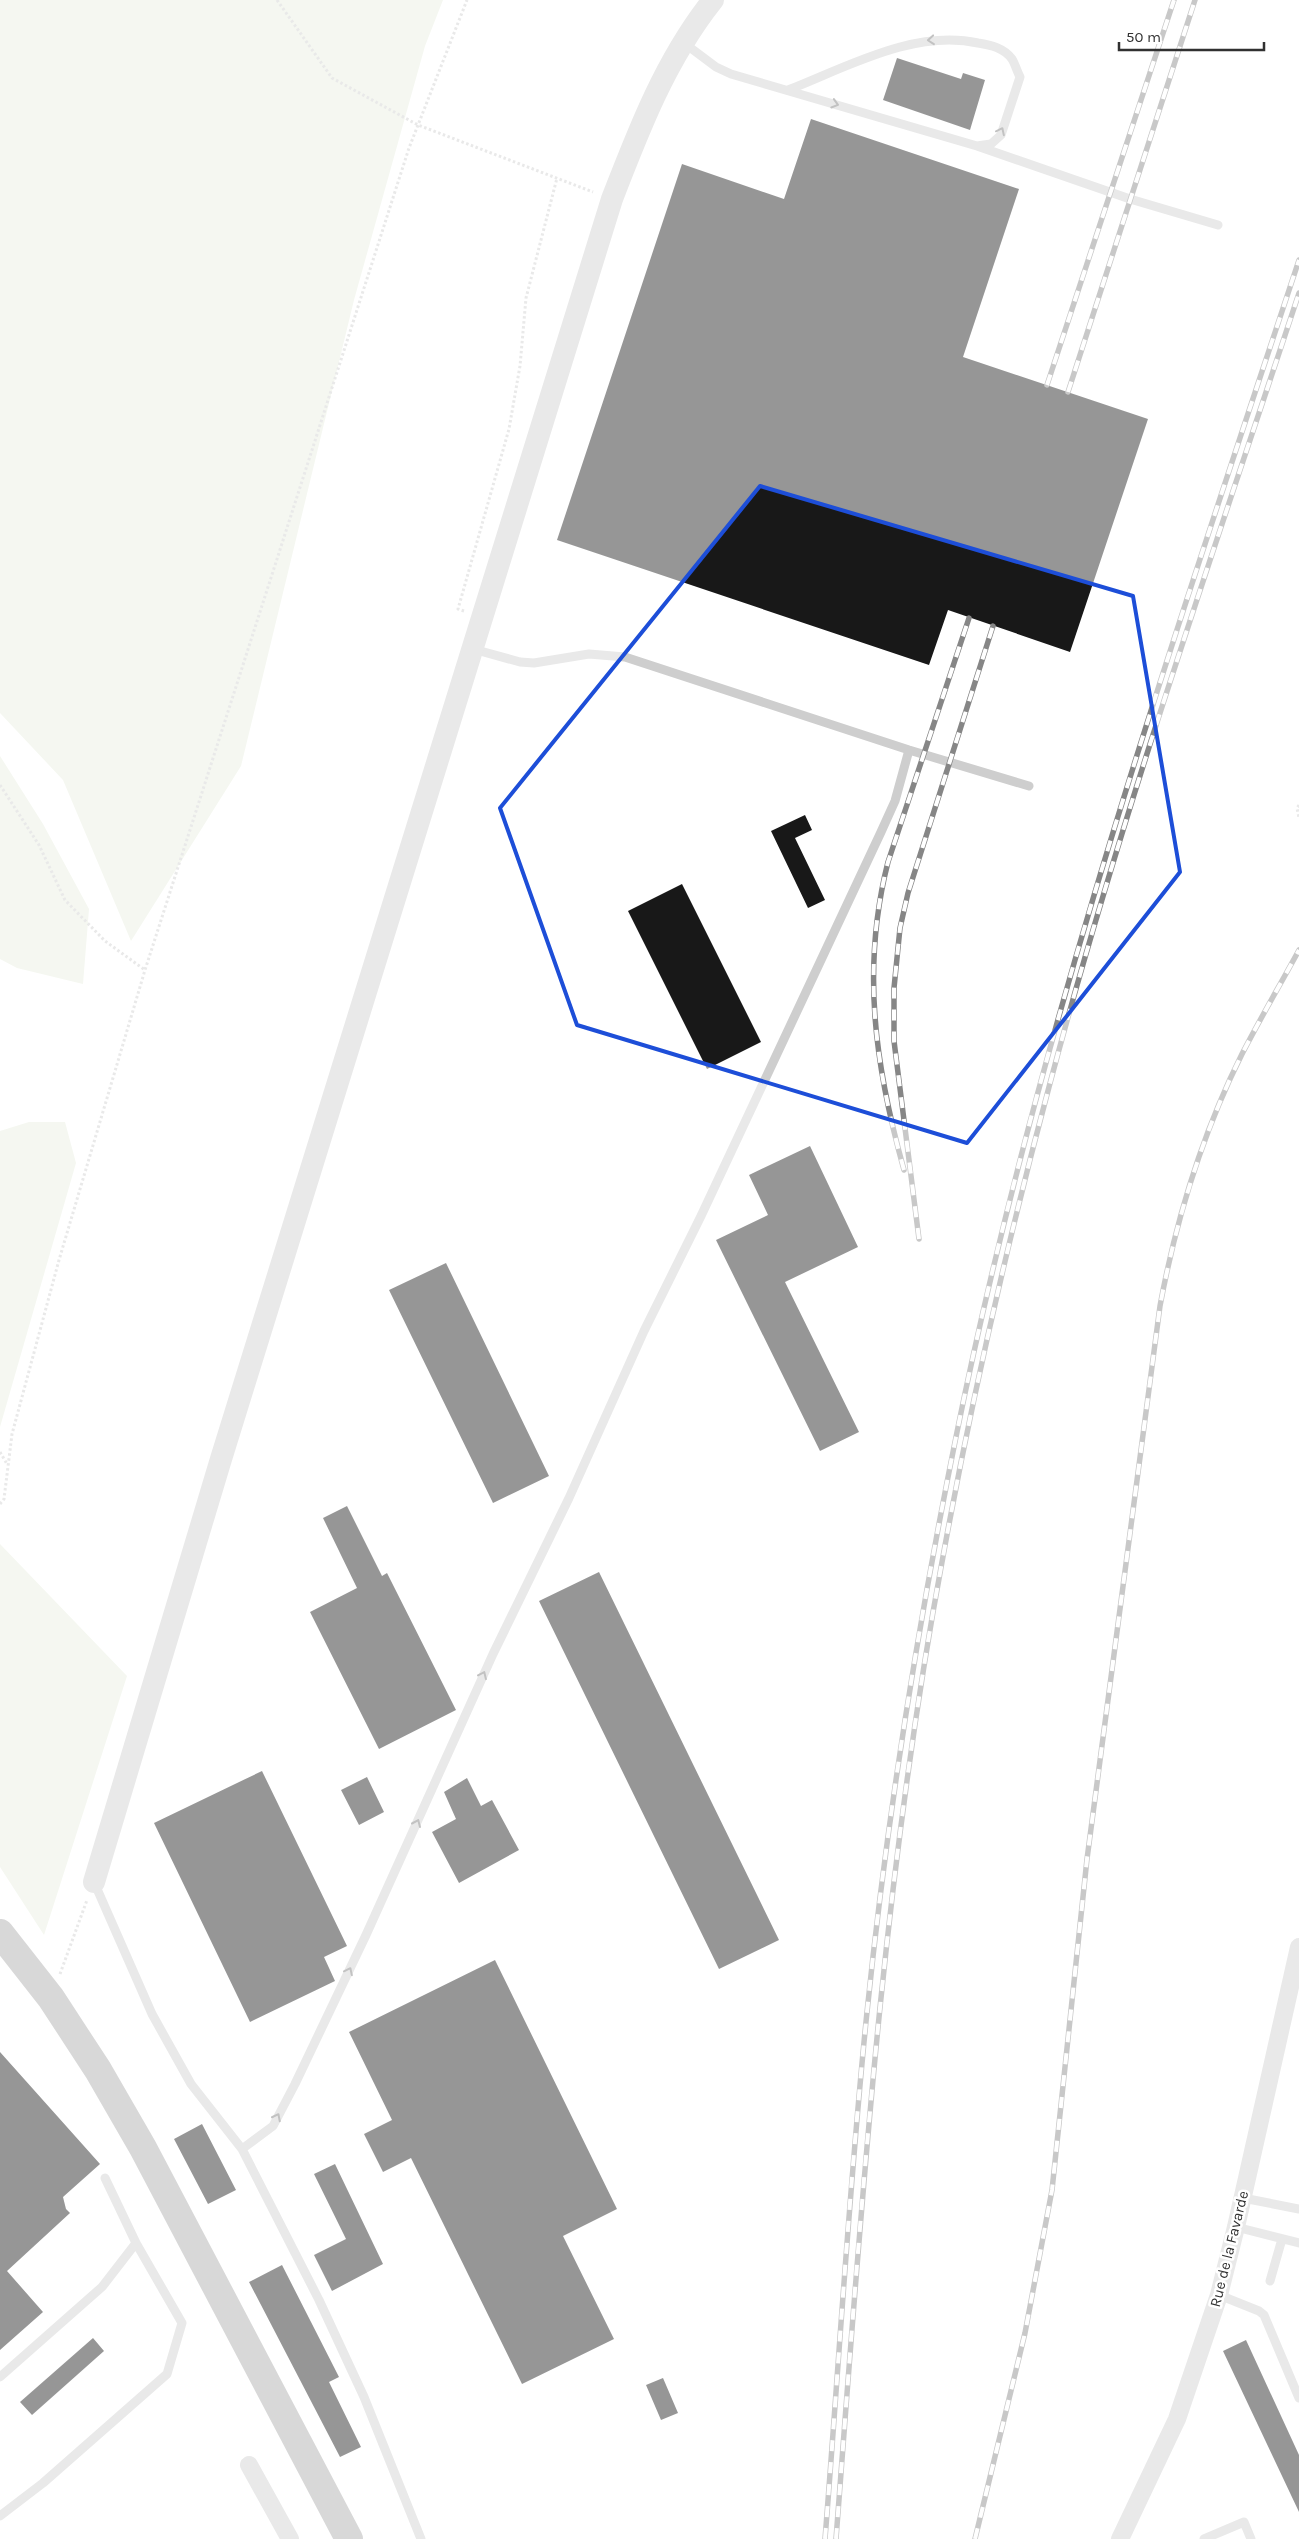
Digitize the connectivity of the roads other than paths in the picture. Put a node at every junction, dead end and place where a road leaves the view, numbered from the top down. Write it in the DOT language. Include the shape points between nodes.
graph roads {
  1 [pos="713,0"];
  2 [pos="684,43"];
  3 [pos="788,90"];
  4 [pos="976,146"];
  5 [pos="1218,225"];
  6 [pos="472,649"];
  7 [pos="909,750"];
  8 [pos="1029,786"];
  9 [pos="94,1882"];
  10 [pos="0,1933"];
  11 [pos="1299,1947"];
  12 [pos="242,2149"];
  13 [pos="105,2178"];
  14 [pos="1243,2198"];
  15 [pos="1299,2209"];
  16 [pos="1236,2227"];
  17 [pos="1282,2239"];
  18 [pos="136,2243"];
  19 [pos="1299,2243"];
  20 [pos="1270,2281"];
  21 [pos="1218,2294"];
  22 [pos="0,2377"];
  23 [pos="1299,2398"];
  24 [pos="249,2466"];
  25 [pos="0,2516"];
  26 [pos="290,2539"];
  27 [pos="349,2539"];
  28 [pos="421,2539"];
  29 [pos="1120,2539"];
  30 [pos="1204,2539"];
  31 [pos="1251,2539"];
  1 -- 2 [label="street"];
  2 -- 3 [label="lane" via="731,74"];
  2 -- 6 [label="street" via="647,110 612,199"];
  3 -- 4 [label="lane, one-way"];
  4 -- 3 [label="lane, one-way" via="991,144 1001,135 1020,77 1012,59 996,46 965,40 906,44"];
  4 -- 5 [label="lane"];
  6 -- 7 [label="lane" via="534,663 589,654 625,657"];
  6 -- 9 [label="street" via="193,1550"];
  7 -- 8 [label="lane"];
  12 -- 7 [label="lane, one-way" via="273,2126 366,1935 644,1331 881,832 895,800"];
  9 -- 12 [label="lane" via="169,2045 191,2084"];
  10 -- 27 [label="main road" via="51,1998 144,2148"];
  11 -- 14 [label="street, Rue de la Favarde"];
  12 -- 28 [label="lane" via="364,2397"];
  13 -- 18 [label="lane"];
  14 -- 15 [label="lane"];
  14 -- 16 [label="street, Rue de la Favarde"];
  16 -- 17 [label="lane"];
  16 -- 21 [label="street, Rue de la Favarde"];
  17 -- 19 [label="lane"];
  17 -- 20 [label="lane"];
  18 -- 22 [label="lane" via="102,2287"];
  18 -- 25 [label="lane" via="182,2323 167,2374 44,2483"];
  21 -- 23 [label="lane" via="1264,2315"];
  21 -- 29 [label="street, Rue de la Favarde" via="1177,2419"];
  24 -- 26 [label="street"];
  30 -- 31 [label="lane" via="1244,2522"];
}
